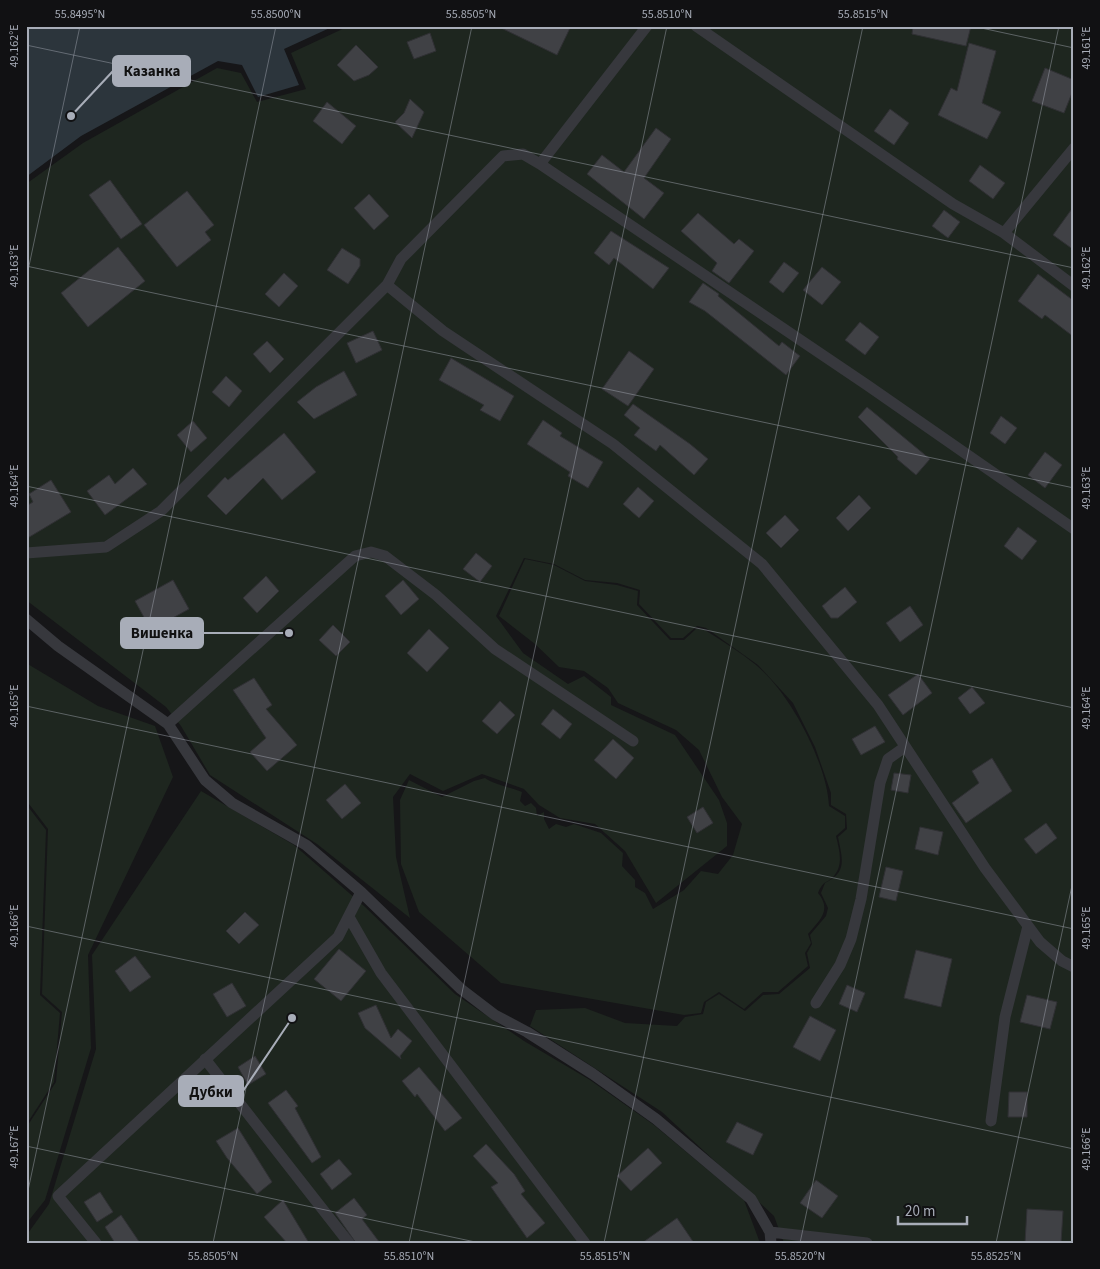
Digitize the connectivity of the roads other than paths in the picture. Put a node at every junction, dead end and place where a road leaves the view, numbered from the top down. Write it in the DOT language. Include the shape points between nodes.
graph roads {
  1 [pos="648,26"];
  2 [pos="696,26"];
  3 [pos="1074,148"];
  4 [pos="540,164"];
  5 [pos="1004,233"];
  6 [pos="387,285"];
  7 [pos="1074,286"];
  8 [pos="1074,529"];
  9 [pos="26,553"];
  10 [pos="26,619"];
  11 [pos="168,724"];
  12 [pos="633,741"];
  13 [pos="905,747"];
  14 [pos="362,892"];
  15 [pos="349,917"];
  16 [pos="1028,926"];
  17 [pos="1074,967"];
  18 [pos="816,1003"];
  19 [pos="204,1059"];
  20 [pos="991,1121"];
  21 [pos="770,1237"];
  22 [pos="96,1243"];
  23 [pos="349,1243"];
  24 [pos="585,1243"];
  25 [pos="867,1243"];
  1 -- 4 [label="lane"];
  2 -- 5 [label="lane" via="953,204"];
  3 -- 5 [label="lane"];
  4 -- 6 [label="lane" via="523,154 503,156 401,259"];
  4 -- 8 [label="lane"];
  5 -- 7 [label="lane"];
  6 -- 9 [label="lane" via="161,511 106,547"];
  6 -- 13 [label="lane" via="443,331 613,444 762,564 878,705"];
  10 -- 11 [label="lane" via="58,646"];
  11 -- 12 [label="lane" via="355,556 371,552 385,556 436,595 494,649"];
  11 -- 14 [label="lane" via="205,780 232,802 306,845"];
  13 -- 16 [label="lane" via="985,868"];
  13 -- 18 [label="lane" via="888,760 880,783 851,939 840,965"];
  14 -- 15 [label="lane"];
  14 -- 21 [label="lane" via="460,989 495,1015 593,1074 656,1119 751,1199"];
  15 -- 19 [label="lane" via="338,937"];
  15 -- 24 [label="lane" via="381,973"];
  16 -- 17 [label="lane" via="1040,942"];
  16 -- 20 [label="lane" via="1005,1017"];
  19 -- 22 [label="lane" via="58,1196"];
  19 -- 23 [label="lane"];
  21 -- 25 [label="lane"];
}
